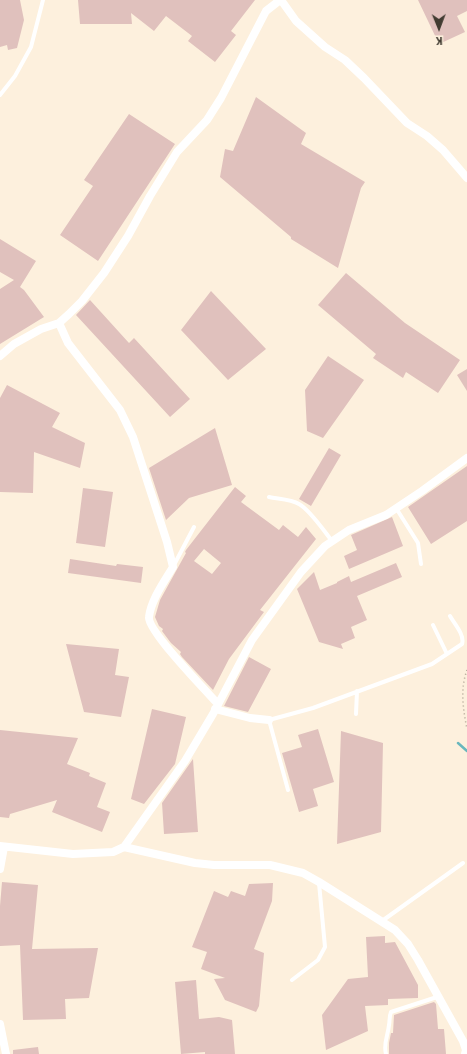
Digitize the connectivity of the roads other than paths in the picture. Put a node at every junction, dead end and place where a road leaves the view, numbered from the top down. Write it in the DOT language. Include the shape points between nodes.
graph roads {
  1 [pos="43,0"];
  2 [pos="280,0"];
  3 [pos="0,95"];
  4 [pos="467,178"];
  5 [pos="59,323"];
  6 [pos="0,356"];
  7 [pos="467,458"];
  8 [pos="269,497"];
  9 [pos="396,508"];
  10 [pos="194,527"];
  11 [pos="332,541"];
  12 [pos="421,564"];
  13 [pos="173,567"];
  14 [pos="450,616"];
  15 [pos="433,625"];
  16 [pos="447,654"];
  17 [pos="357,692"];
  18 [pos="216,706"];
  19 [pos="356,714"];
  20 [pos="269,720"];
  21 [pos="288,790"];
  22 [pos="2,846"];
  23 [pos="124,847"];
  24 [pos="463,863"];
  25 [pos="0,869"];
  26 [pos="319,882"];
  27 [pos="382,921"];
  28 [pos="292,980"];
  29 [pos="437,997"];
  30 [pos="0,1024"];
  31 [pos="465,1040"];
  32 [pos="6,1054"];
  33 [pos="386,1054"];
  34 [pos="465,1054"];
  1 -- 3 [label="lane" via="31,47 15,76"];
  2 -- 4 [label="street" via="296,21 325,47 345,60 407,123 443,150"];
  2 -- 5 [label="street" via="266,11 221,98 207,120 177,152 104,273 82,301"];
  5 -- 6 [label="street" via="41,329 14,344"];
  5 -- 13 [label="street" via="68,343 120,410 133,437"];
  7 -- 9 [label="street"];
  8 -- 11 [label="lane" via="299,503 306,508"];
  9 -- 11 [label="street"];
  9 -- 12 [label="lane" via="418,543"];
  10 -- 13 [label="lane"];
  11 -- 18 [label="street" via="301,572 252,640"];
  13 -- 18 [label="street" via="153,603 148,618 155,632"];
  14 -- 16 [label="lane" via="463,640 462,644"];
  15 -- 16 [label="lane"];
  16 -- 17 [label="lane" via="432,664"];
  17 -- 19 [label="lane"];
  17 -- 20 [label="lane"];
  18 -- 20 [label="street" via="250,718"];
  18 -- 23 [label="street" via="185,761"];
  20 -- 21 [label="lane"];
  22 -- 23 [label="street" via="73,854 113,852"];
  22 -- 25 [label="street"];
  23 -- 26 [label="street" via="195,863 270,865 303,873"];
  24 -- 27 [label="lane"];
  26 -- 27 [label="street"];
  26 -- 28 [label="lane" via="325,947 318,960"];
  27 -- 29 [label="street" via="408,944"];
  29 -- 31 [label="street"];
  29 -- 33 [label="lane" via="391,1012 385,1040"];
  30 -- 32 [label="street"];
  31 -- 34 [label="street"];
}
